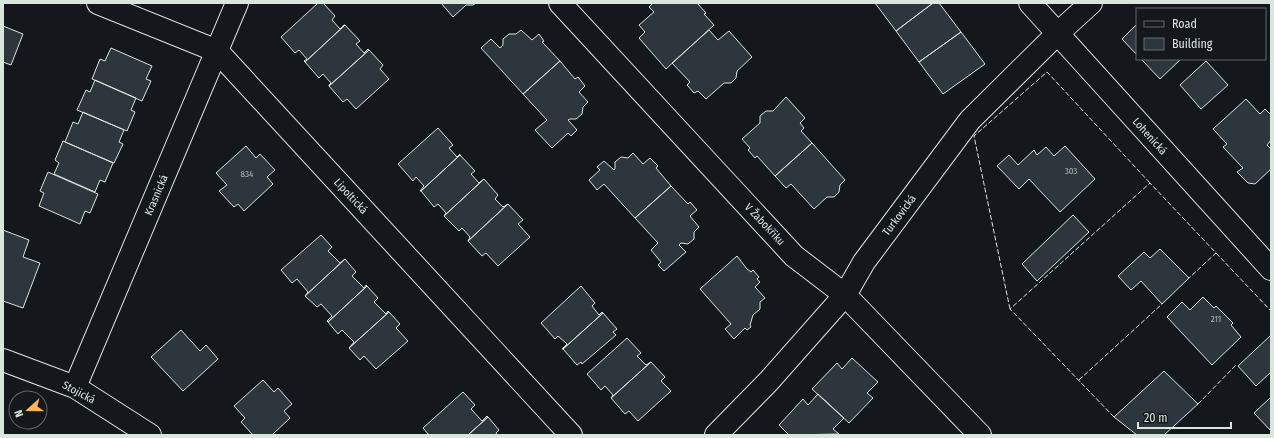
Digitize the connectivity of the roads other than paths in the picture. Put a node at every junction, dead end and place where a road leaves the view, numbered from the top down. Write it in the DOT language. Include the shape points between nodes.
graph roads {
  1 [pos="98,3"];
  2 [pos="237,3"];
  3 [pos="560,3"];
  4 [pos="1030,3"];
  5 [pos="1091,3"];
  6 [pos="1057,34"];
  7 [pos="217,51"];
  8 [pos="1271,269"];
  9 [pos="845,295"];
  10 [pos="3,360"];
  11 [pos="75,387"];
  12 [pos="150,435"];
  13 [pos="571,435"];
  14 [pos="716,435"];
  15 [pos="980,435"];
  1 -- 7 [label="street, Lipoltická"];
  2 -- 7 [label="street, Krasnická"];
  3 -- 9 [label="street, V Žabokřiku" via="794,256"];
  4 -- 6 [label="street, Lohenická"];
  5 -- 6 [label="street, Turkovická"];
  6 -- 8 [label="street, Lohenická"];
  6 -- 9 [label="street, Turkovická" via="970,120 864,262"];
  7 -- 11 [label="street, Krasnická"];
  7 -- 13 [label="street, Lipoltická"];
  9 -- 14 [label="street, Turkovická" via="768,382"];
  9 -- 15 [label="street, V Žabokřiku"];
  10 -- 11 [label="street, Stojická"];
  11 -- 12 [label="street, Stojická"];
}
